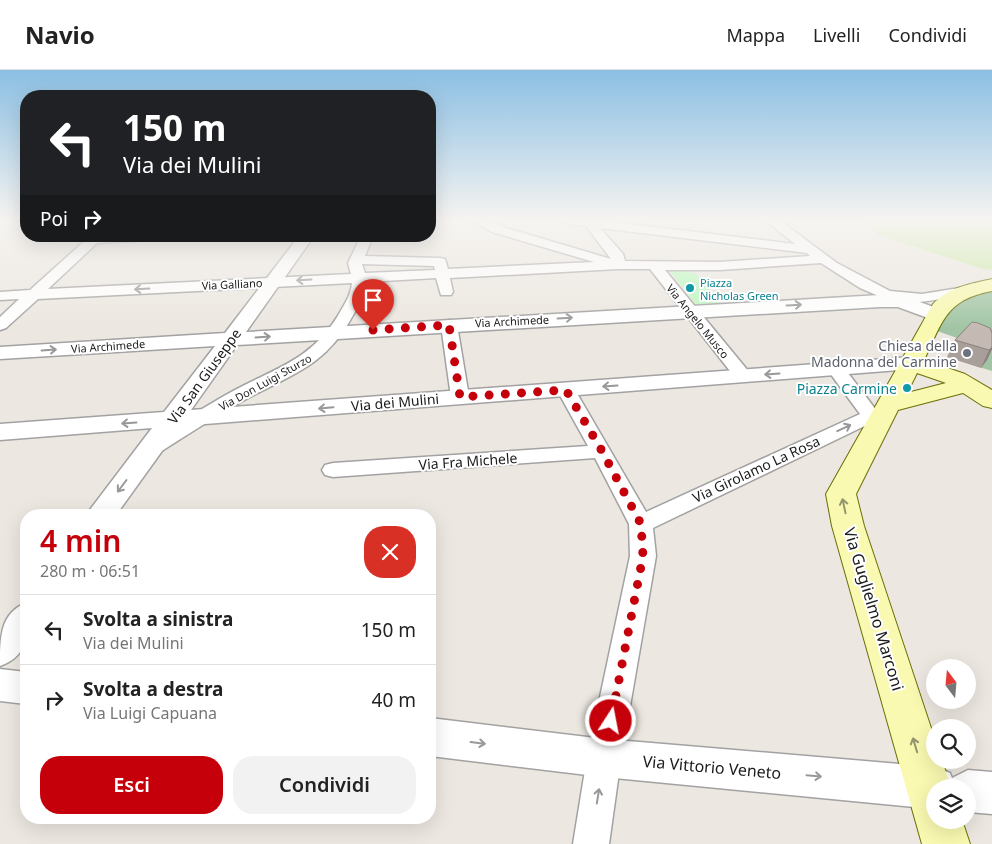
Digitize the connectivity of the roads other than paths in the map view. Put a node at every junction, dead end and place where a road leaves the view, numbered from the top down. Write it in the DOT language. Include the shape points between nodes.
graph roads {
  1 [pos="75,256"];
  2 [pos="292,256"];
  3 [pos="358,256"];
  4 [pos="588,256"];
  5 [pos="617,256"];
  6 [pos="820,256"];
  7 [pos="824,259"];
  8 [pos="356,260"];
  9 [pos="618,265"];
  10 [pos="654,265"];
  11 [pos="443,273"];
  12 [pos="359,277"];
  13 [pos="273,282"];
  14 [pos="992,284"];
  15 [pos="446,292"];
  16 [pos="959,292"];
  17 [pos="33,295"];
  18 [pos="0,296"];
  19 [pos="878,299"];
  20 [pos="904,300"];
  21 [pos="690,311"];
  22 [pos="937,311"];
  23 [pos="449,325"];
  24 [pos="0,326"];
  25 [pos="336,332"];
  26 [pos="231,339"];
  27 [pos="0,353"];
  28 [pos="913,360"];
  29 [pos="828,370"];
  30 [pos="743,376"];
  31 [pos="566,390"];
  32 [pos="978,392"];
  33 [pos="460,397"];
  34 [pos="880,412"];
  35 [pos="202,418"];
  36 [pos="172,420"];
  37 [pos="0,432"];
  38 [pos="150,450"];
  39 [pos="602,451"];
  40 [pos="333,470"];
  41 [pos="106,509"];
  42 [pos="641,524"];
  43 [pos="0,685"];
  44 [pos="20,687"];
  45 [pos="436,738"];
  46 [pos="604,758"];
  47 [pos="934,779"];
  48 [pos="992,793"];
  49 [pos="976,795"];
  50 [pos="926,797"];
  51 [pos="944,829"];
  52 [pos="591,844"];
  53 [pos="946,844"];
  1 -- 17 [label="street"];
  2 -- 13 [label="street, Via San Giuseppe"];
  3 -- 8 [label="street"];
  4 -- 9 [label="street"];
  5 -- 9 [label="street"];
  6 -- 7 [label="street"];
  7 -- 10 [label="street, Via Galliano" via="720,266"];
  7 -- 19 [label="street"];
  8 -- 11 [label="street" via="440,262"];
  8 -- 12 [label="street, Via Don Luigi Sturzo"];
  9 -- 10 [label="street, Via Galliano"];
  9 -- 11 [label="street, Via Galliano"];
  10 -- 21 [label="street, Via Angelo Musco"];
  11 -- 12 [label="street, Via Galliano"];
  11 -- 15 [label="street"];
  12 -- 13 [label="street, Via Galliano, one-way"];
  12 -- 25 [label="street, Via Don Luigi Sturzo" via="358,293"];
  13 -- 17 [label="street, Via Galliano, one-way"];
  13 -- 26 [label="street, Via San Giuseppe"];
  14 -- 16 [label="main road"];
  16 -- 20 [label="street"];
  16 -- 22 [label="main road"];
  17 -- 18 [label="street, Via Galliano"];
  17 -- 24 [label="street"];
  19 -- 20 [label="street, Via Archimede"];
  21 -- 19 [label="street, Via Archimede, one-way"];
  20 -- 22 [label="street"];
  23 -- 21 [label="street, Via Archimede, one-way"];
  21 -- 30 [label="street, Via Angelo Musco"];
  22 -- 28 [label="main road, Via Guglielmo Marconi"];
  23 -- 25 [label="street, Via Archimede"];
  23 -- 33 [label="street"];
  26 -- 25 [label="street, Via Archimede, one-way"];
  25 -- 35 [label="street, Via Don Luigi Sturzo" via="320,350 300,364"];
  27 -- 26 [label="street, Via Archimede, one-way"];
  26 -- 36 [label="street, Via San Giuseppe"];
  28 -- 29 [label="street, Via dei Mulini"];
  28 -- 32 [label="main road" via="958,379"];
  28 -- 34 [label="main road, Via Guglielmo Marconi"];
  29 -- 30 [label="street, Via dei Mulini, one-way"];
  29 -- 34 [label="street"];
  30 -- 31 [label="street, Via dei Mulini, one-way"];
  31 -- 33 [label="street, Via dei Mulini"];
  31 -- 39 [label="street"];
  32 -- 34 [label="main road"];
  33 -- 35 [label="street, Via dei Mulini, one-way"];
  42 -- 34 [label="street, Via Girolamo La Rosa, one-way"];
  47 -- 34 [label="main road, Via Guglielmo Marconi, one-way" via="848,526 842,494"];
  35 -- 36 [label="street, Via dei Mulini"];
  35 -- 38 [label="street, Via Don Luigi Sturzo"];
  36 -- 37 [label="street, Via dei Mulini, one-way"];
  36 -- 38 [label="street, Via San Giuseppe"];
  38 -- 41 [label="street, Via San Giuseppe, one-way"];
  39 -- 40 [label="street, Via Fra Michele"];
  39 -- 42 [label="street"];
  42 -- 46 [label="street" via="643,556"];
  43 -- 44 [label="street"];
  45 -- 46 [label="street, Via Vittorio Veneto, one-way"];
  46 -- 50 [label="street, Via Vittorio Veneto, one-way"];
  52 -- 46 [label="street, one-way"];
  48 -- 49 [label="street, Via Vittorio Veneto"];
  51 -- 53 [label="main road, Via Guglielmo Marconi"];
}
